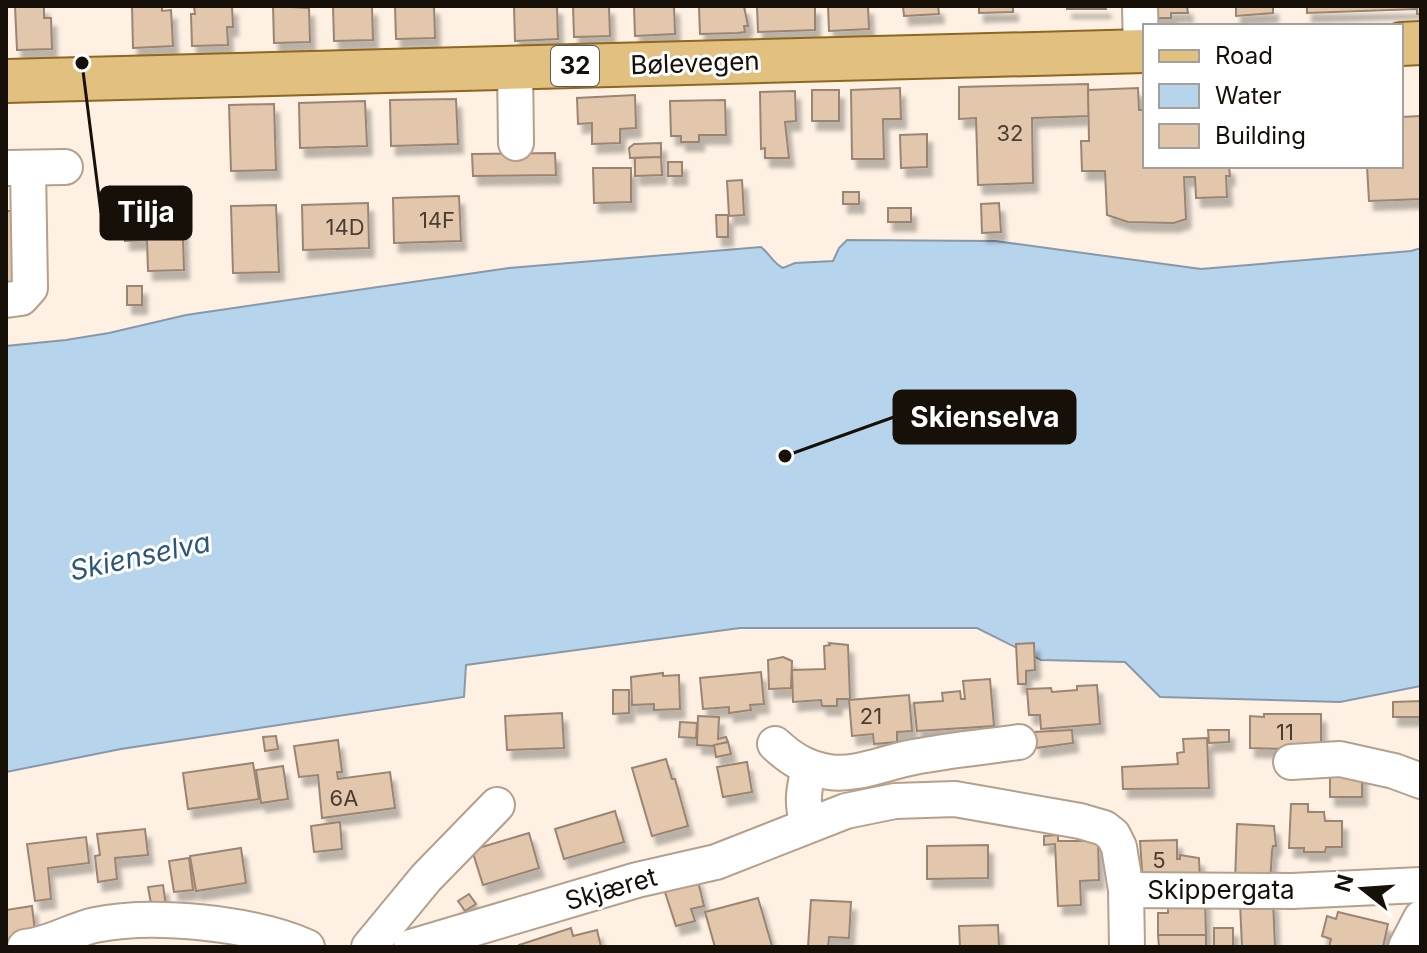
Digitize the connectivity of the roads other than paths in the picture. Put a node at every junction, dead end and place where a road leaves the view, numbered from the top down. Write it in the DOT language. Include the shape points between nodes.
graph roads {
  1 [pos="1140,6"];
  2 [pos="1143,51"];
  3 [pos="515,67"];
  4 [pos="6,81"];
  5 [pos="516,143"];
  6 [pos="65,167"];
  7 [pos="17,168"];
  8 [pos="6,300"];
  9 [pos="1019,742"];
  10 [pos="775,744"];
  11 [pos="1291,762"];
  12 [pos="809,768"];
  13 [pos="1421,781"];
  14 [pos="497,805"];
  15 [pos="808,824"];
  16 [pos="1421,885"];
  17 [pos="1126,890"];
  18 [pos="1421,918"];
  19 [pos="25,947"];
  20 [pos="307,947"];
  21 [pos="369,947"];
  22 [pos="411,947"];
  23 [pos="1127,947"];
  24 [pos="1406,947"];
  1 -- 2 [label="street"];
  2 -- 3 [label="main road, Bølevegen / 32"];
  3 -- 4 [label="main road, Bølevegen / 32"];
  3 -- 5 [label="street"];
  6 -- 7 [label="street"];
  7 -- 8 [label="street" via="30,288 21,298"];
  9 -- 12 [label="street" via="913,757 847,773"];
  10 -- 12 [label="street"];
  11 -- 13 [label="street" via="1340,759"];
  12 -- 15 [label="street" via="803,792"];
  14 -- 21 [label="street"];
  15 -- 17 [label="street, Skjæret" via="895,801 955,799 1037,812 1104,828 1113,835"];
  15 -- 22 [label="street, Skjæret" via="716,862"];
  16 -- 17 [label="street, Skippergata"];
  17 -- 23 [label="street, Skippergata"];
  18 -- 24 [label="street"];
  19 -- 20 [label="street" via="109,922 200,923"];
}
